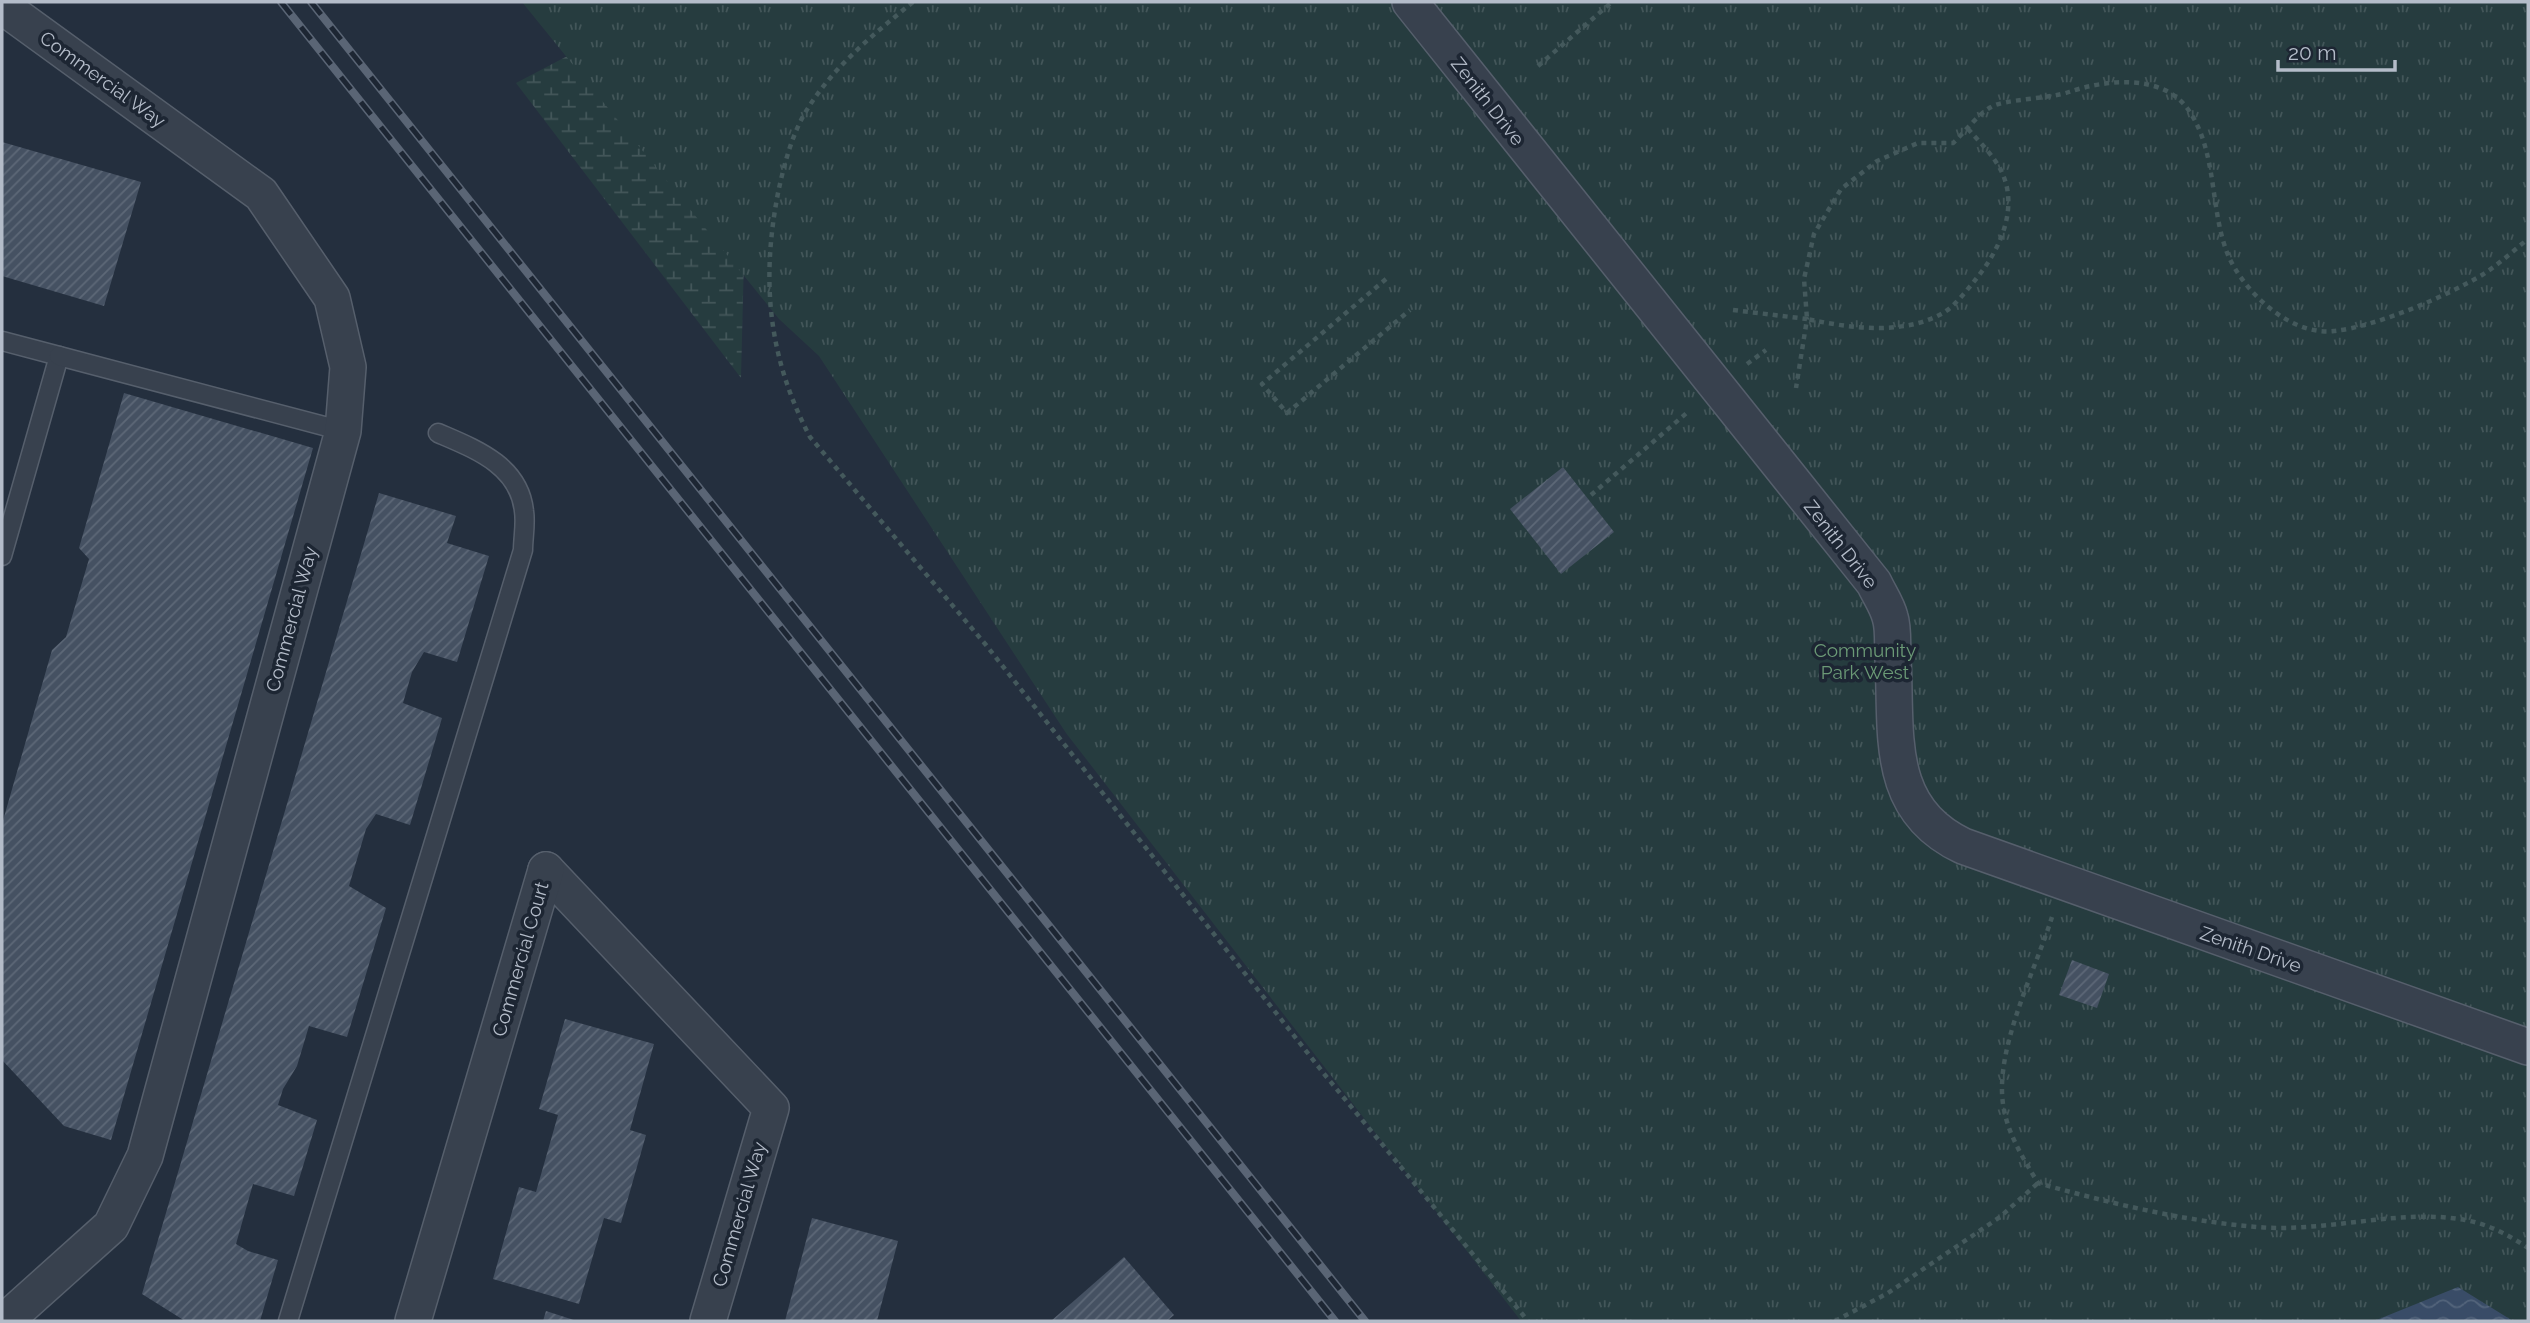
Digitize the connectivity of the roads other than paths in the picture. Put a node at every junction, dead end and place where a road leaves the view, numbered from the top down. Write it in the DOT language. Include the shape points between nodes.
graph roads {
  1 [pos="1410,2"];
  2 [pos="2,6"];
  3 [pos="2,341"];
  4 [pos="59,356"];
  5 [pos="343,431"];
  6 [pos="438,433"];
  7 [pos="2,556"];
  8 [pos="2528,1047"];
  9 [pos="771,1108"];
  10 [pos="5,1321"];
  11 [pos="288,1321"];
  12 [pos="413,1321"];
  13 [pos="708,1321"];
  1 -- 8 [label="street, Zenith Drive" via="1874,583 1890,617 1903,786 1920,817 1963,846"];
  2 -- 5 [label="street, Commercial Way" via="261,194 332,298 348,367"];
  3 -- 4 [label="lane"];
  4 -- 5 [label="lane"];
  4 -- 7 [label="lane"];
  5 -- 10 [label="street, Commercial Way" via="145,1156 111,1226"];
  6 -- 11 [label="lane" via="489,456 515,482 524,511 523,550"];
  9 -- 12 [label="street, Commercial Court" via="546,870"];
  9 -- 13 [label="street, Commercial Way"];
}
